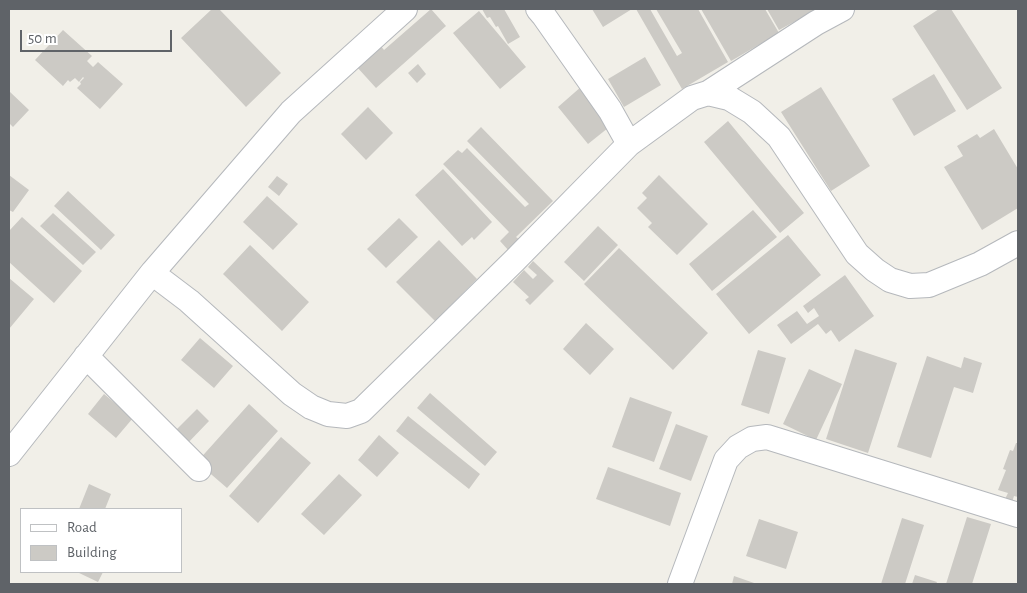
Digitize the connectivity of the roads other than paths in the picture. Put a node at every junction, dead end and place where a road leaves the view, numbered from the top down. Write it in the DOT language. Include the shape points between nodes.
graph roads {
  1 [pos="405,9"];
  2 [pos="538,9"];
  3 [pos="842,9"];
  4 [pos="708,93"];
  5 [pos="629,144"];
  6 [pos="1018,243"];
  7 [pos="152,273"];
  8 [pos="86,356"];
  9 [pos="9,454"];
  10 [pos="199,469"];
  11 [pos="1018,515"];
  12 [pos="680,584"];
  1 -- 7 [label="street" via="291,112"];
  2 -- 5 [label="street" via="610,110"];
  3 -- 4 [label="street"];
  4 -- 5 [label="street" via="692,98"];
  4 -- 6 [label="street" via="729,98 752,112 779,137 857,254 890,280 910,286 929,285 980,264"];
  5 -- 7 [label="street" via="361,411 347,416 328,414 292,394 189,301"];
  7 -- 8 [label="street"];
  8 -- 9 [label="street"];
  8 -- 10 [label="street"];
  11 -- 12 [label="street" via="767,437 752,439 738,447 726,460"];
}
